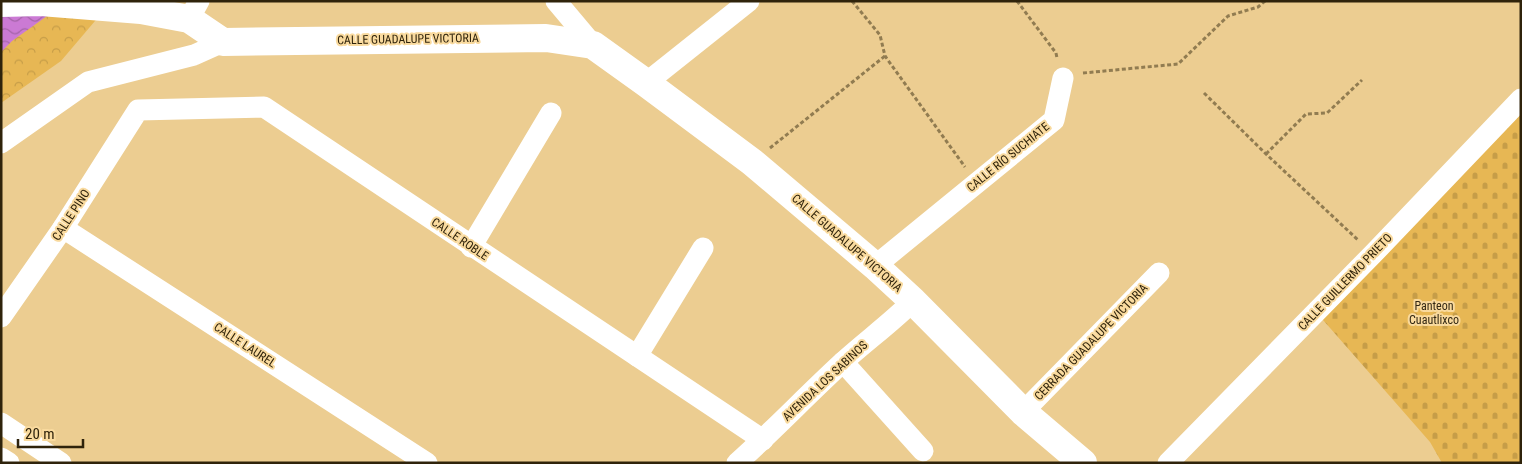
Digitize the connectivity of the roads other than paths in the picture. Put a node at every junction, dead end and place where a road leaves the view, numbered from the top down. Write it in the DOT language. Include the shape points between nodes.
graph roads {
  1 [pos="556,1"];
  2 [pos="749,1"];
  3 [pos="41,2"];
  4 [pos="1,3"];
  5 [pos="194,10"];
  6 [pos="223,42"];
  7 [pos="593,45"];
  8 [pos="1063,78"];
  9 [pos="646,83"];
  10 [pos="1521,99"];
  11 [pos="138,110"];
  12 [pos="551,114"];
  13 [pos="1,143"];
  14 [pos="63,228"];
  15 [pos="471,247"];
  16 [pos="703,248"];
  17 [pos="875,266"];
  18 [pos="1159,273"];
  19 [pos="913,301"];
  20 [pos="1,317"];
  21 [pos="638,356"];
  22 [pos="843,362"];
  23 [pos="1023,412"];
  24 [pos="1,423"];
  25 [pos="763,440"];
  26 [pos="923,451"];
  27 [pos="1,458"];
  28 [pos="9,463"];
  29 [pos="61,463"];
  30 [pos="427,463"];
  31 [pos="737,463"];
  32 [pos="1082,463"];
  33 [pos="1168,463"];
  1 -- 7 [label="street, CALLE GUADALUPE VICTORIA"];
  2 -- 9 [label="street"];
  3 -- 4 [label="street"];
  3 -- 5 [label="street" via="141,10"];
  5 -- 6 [label="street"];
  6 -- 7 [label="street, CALLE GUADALUPE VICTORIA" via="546,38"];
  6 -- 13 [label="street" via="194,55 88,82"];
  7 -- 9 [label="street, CALLE GUADALUPE VICTORIA"];
  8 -- 17 [label="street, CALLE RÍO SUCHIATE" via="1054,120"];
  9 -- 17 [label="street, CALLE GUADALUPE VICTORIA" via="752,162"];
  10 -- 33 [label="street, CALLE GUILLERMO PRIETO"];
  11 -- 14 [label="street, CALLE PINO"];
  11 -- 15 [label="street, CALLE ROBLE" via="264,107"];
  12 -- 15 [label="street"];
  14 -- 20 [label="street, CALLE PINO"];
  14 -- 30 [label="street, CALLE LAUREL"];
  15 -- 21 [label="street, CALLE ROBLE"];
  16 -- 21 [label="street"];
  17 -- 19 [label="street, CALLE GUADALUPE VICTORIA"];
  18 -- 23 [label="street, CERRADA GUADALUPE VICTORIA"];
  19 -- 22 [label="street, AVENIDA LOS SABINOS"];
  19 -- 23 [label="street, CALLE GUADALUPE VICTORIA"];
  21 -- 25 [label="street, CALLE ROBLE"];
  22 -- 25 [label="street, AVENIDA LOS SABINOS"];
  22 -- 26 [label="street"];
  23 -- 32 [label="street, CALLE GUADALUPE VICTORIA"];
  24 -- 29 [label="street"];
  25 -- 31 [label="street, AVENIDA LOS SABINOS"];
  27 -- 28 [label="street"];
}
